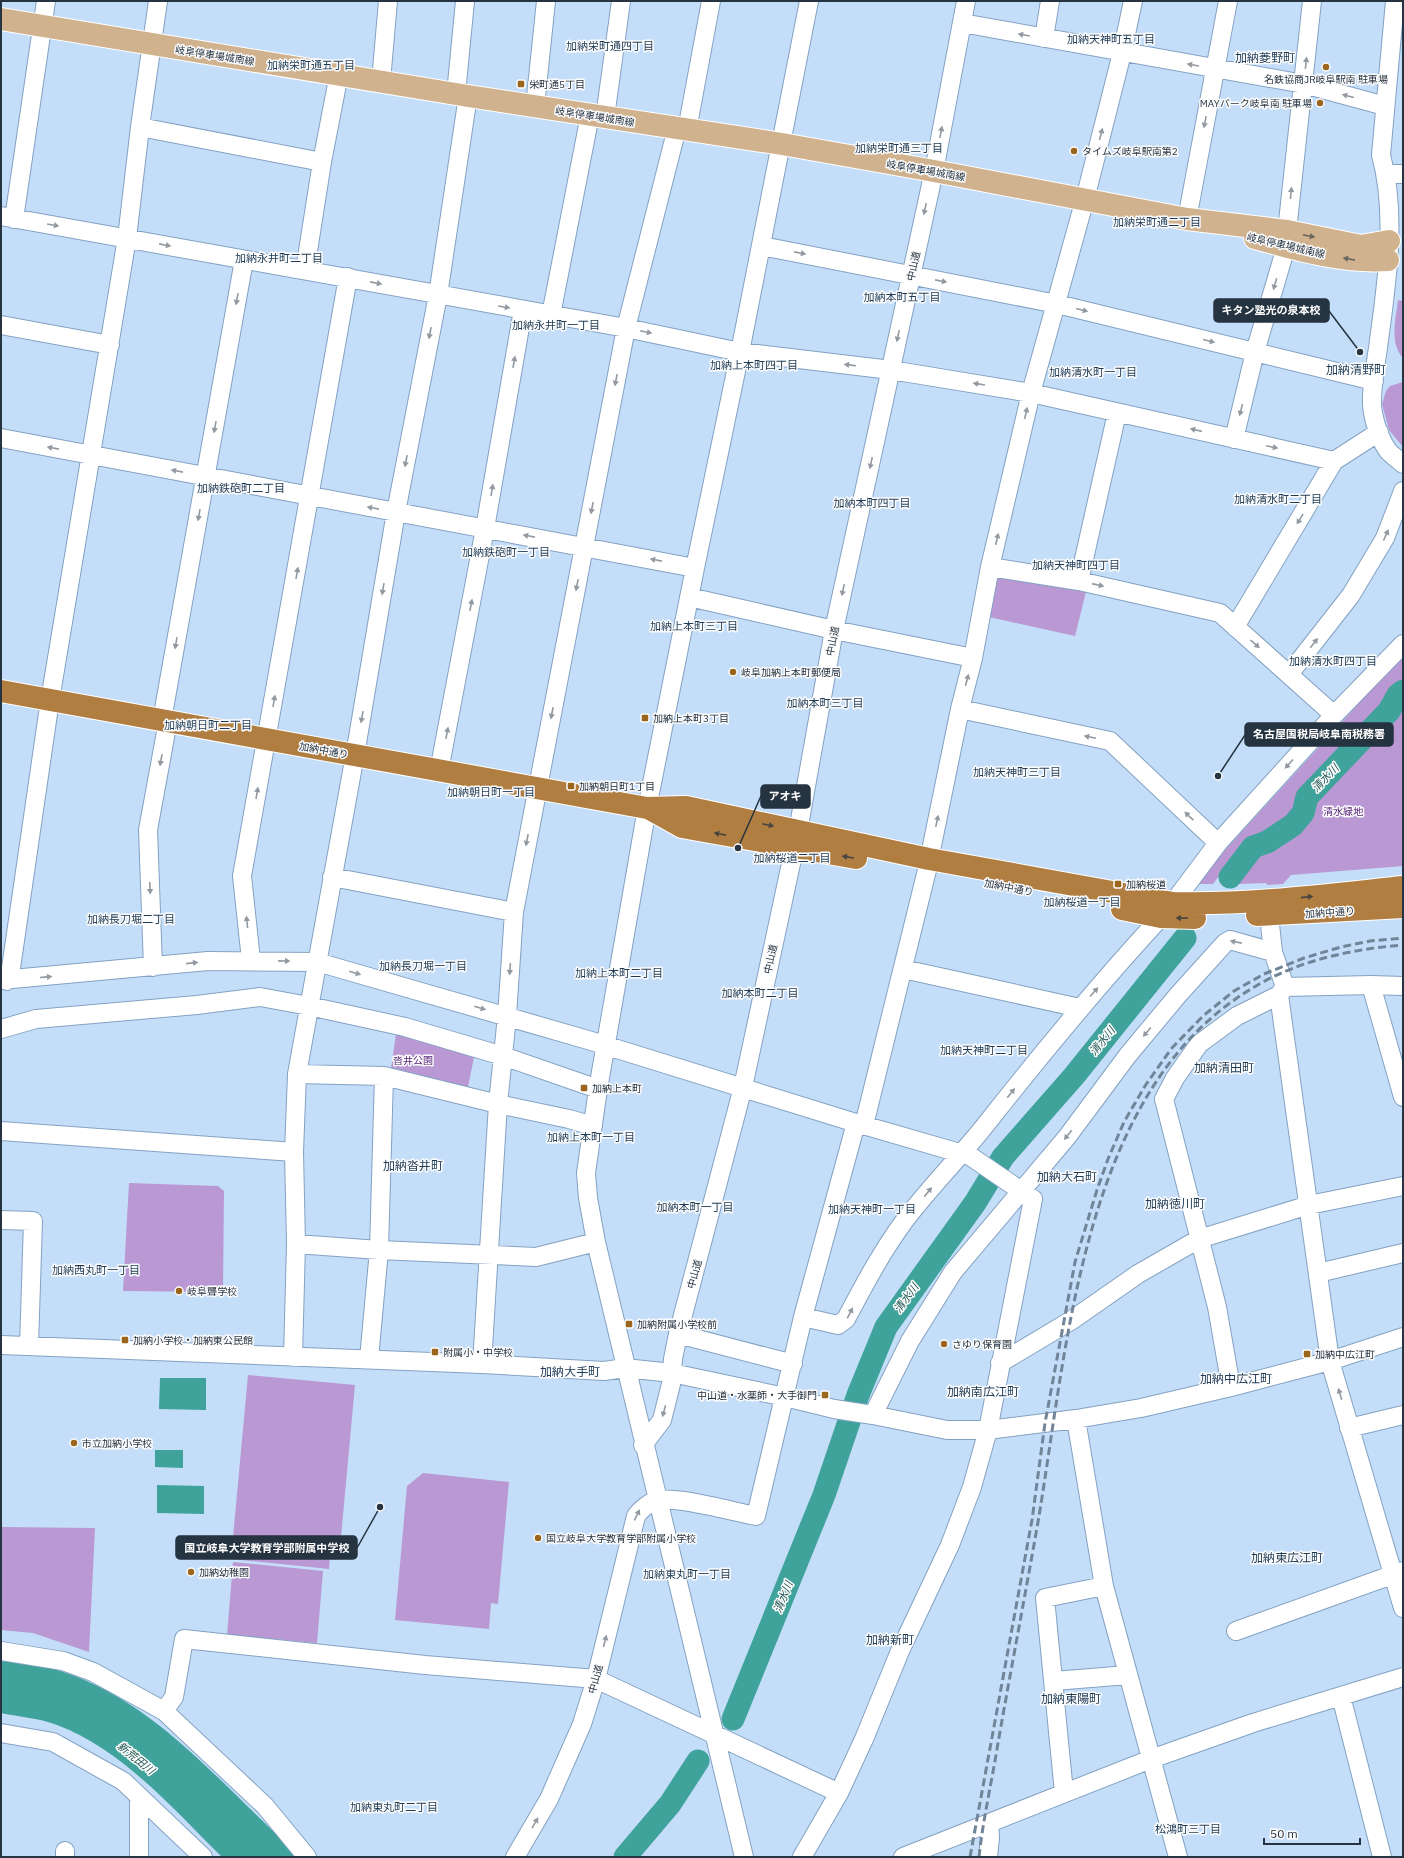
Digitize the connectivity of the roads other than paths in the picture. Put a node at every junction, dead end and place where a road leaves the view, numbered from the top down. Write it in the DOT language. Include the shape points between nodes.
graph roads {
  1 [pos="46,1"];
  2 [pos="158,1"];
  3 [pos="388,1"];
  4 [pos="465,1"];
  5 [pos="546,1"];
  6 [pos="621,1"];
  7 [pos="711,1"];
  8 [pos="809,1"];
  9 [pos="966,1"];
  10 [pos="1050,1"];
  11 [pos="1133,1"];
  12 [pos="1228,1"];
  13 [pos="1312,1"];
  14 [pos="1394,1"];
  15 [pos="1,19"];
  16 [pos="962,23"];
  17 [pos="42,26"];
  18 [pos="1044,38"];
  19 [pos="152,45"];
  20 [pos="1122,53"];
  21 [pos="1215,69"];
  22 [pos="339,74"];
  23 [pos="381,81"];
  24 [pos="1304,84"];
  25 [pos="462,95"];
  26 [pos="535,106"];
  27 [pos="1385,106"];
  28 [pos="597,116"];
  29 [pos="140,127"];
  30 [pos="682,129"];
  31 [pos="782,144"];
  32 [pos="322,162"];
  33 [pos="934,171"];
  34 [pos="1395,174"];
  35 [pos="1084,199"];
  36 [pos="8,218"];
  37 [pos="1187,219"];
  38 [pos="127,238"];
  39 [pos="1286,239"];
  40 [pos="762,246"];
  41 [pos="1396,249"];
  42 [pos="244,260"];
  43 [pos="305,270"];
  44 [pos="912,275"];
  45 [pos="348,277"];
  46 [pos="438,295"];
  47 [pos="1057,304"];
  48 [pos="523,310"];
  49 [pos="552,315"];
  50 [pos="1,325"];
  51 [pos="626,328"];
  52 [pos="110,345"];
  53 [pos="740,352"];
  54 [pos="1255,352"];
  55 [pos="891,370"];
  56 [pos="1374,381"];
  57 [pos="1031,393"];
  58 [pos="1117,413"];
  59 [pos="1379,432"];
  60 [pos="1,438"];
  61 [pos="1234,439"];
  62 [pos="91,455"];
  63 [pos="1334,461"];
  64 [pos="1403,464"];
  65 [pos="206,476"];
  66 [pos="1403,491"];
  67 [pos="310,496"];
  68 [pos="396,512"];
  69 [pos="485,528"];
  70 [pos="585,547"];
  71 [pos="990,567"];
  72 [pos="695,568"];
  73 [pos="1079,581"];
  74 [pos="689,597"];
  75 [pos="1235,627"];
  76 [pos="834,630"];
  77 [pos="1403,644"];
  78 [pos="973,658"];
  79 [pos="1290,673"];
  80 [pos="1,691"];
  81 [pos="50,700"];
  82 [pos="960,709"];
  83 [pos="1334,715"];
  84 [pos="165,721"];
  85 [pos="267,739"];
  86 [pos="355,756"];
  87 [pos="439,771"];
  88 [pos="537,789"];
  89 [pos="647,808"];
  90 [pos="796,839"];
  91 [pos="1218,843"];
  92 [pos="928,864"];
  93 [pos="332,877"];
  94 [pos="1403,888"];
  95 [pos="1403,907"];
  96 [pos="1167,910"];
  97 [pos="514,912"];
  98 [pos="1269,915"];
  99 [pos="1273,952"];
  100 [pos="251,960"];
  101 [pos="317,962"];
  102 [pos="153,967"];
  103 [pos="903,969"];
  104 [pos="4,981"];
  105 [pos="1371,985"];
  106 [pos="1403,986"];
  107 [pos="1282,991"];
  108 [pos="309,1006"];
  109 [pos="1080,1008"];
  110 [pos="507,1016"];
  111 [pos="1,1029"];
  112 [pos="606,1046"];
  113 [pos="503,1056"];
  114 [pos="297,1074"];
  115 [pos="384,1076"];
  116 [pos="743,1087"];
  117 [pos="598,1089"];
  118 [pos="1403,1098"];
  119 [pos="498,1104"];
  120 [pos="860,1124"];
  121 [pos="593,1126"];
  122 [pos="1,1131"];
  123 [pos="294,1152"];
  124 [pos="961,1154"];
  125 [pos="1403,1186"];
  126 [pos="1022,1191"];
  127 [pos="1309,1205"];
  128 [pos="1,1220"];
  129 [pos="1199,1239"];
  130 [pos="596,1242"];
  131 [pos="296,1244"];
  132 [pos="380,1250"];
  133 [pos="1403,1253"];
  134 [pos="488,1254"];
  135 [pos="1318,1273"];
  136 [pos="803,1317"];
  137 [pos="678,1334"];
  138 [pos="1403,1337"];
  139 [pos="1,1345"];
  140 [pos="29,1346"];
  141 [pos="293,1357"];
  142 [pos="369,1359"];
  143 [pos="1330,1361"];
  144 [pos="1000,1363"];
  145 [pos="482,1364"];
  146 [pos="793,1364"];
  147 [pos="625,1368"];
  148 [pos="672,1373"];
  149 [pos="1231,1387"];
  150 [pos="785,1397"];
  151 [pos="868,1414"];
  152 [pos="1403,1415"];
  153 [pos="1076,1419"];
  154 [pos="1349,1428"];
  155 [pos="988,1430"];
  156 [pos="643,1446"];
  157 [pos="658,1500"];
  158 [pos="1398,1572"];
  159 [pos="1104,1586"];
  160 [pos="1403,1608"];
  161 [pos="1236,1630"];
  162 [pos="1,1651"];
  163 [pos="1128,1675"];
  164 [pos="1403,1677"];
  165 [pos="596,1679"];
  166 [pos="1054,1681"];
  167 [pos="1341,1696"];
  168 [pos="164,1711"];
  169 [pos="1,1732"];
  170 [pos="714,1734"];
  171 [pos="1152,1759"];
  172 [pos="839,1793"];
  173 [pos="1064,1793"];
  174 [pos="139,1797"];
  175 [pos="989,1823"];
  176 [pos="927,1852"];
  177 [pos="140,1857"];
  178 [pos="203,1857"];
  179 [pos="308,1857"];
  180 [pos="515,1857"];
  181 [pos="744,1857"];
  182 [pos="802,1857"];
  183 [pos="903,1857"];
  184 [pos="988,1857"];
  185 [pos="1178,1857"];
  186 [pos="1382,1857"];
  1 -- 17 [label="street"];
  2 -- 19 [label="street"];
  3 -- 23 [label="street"];
  4 -- 25 [label="street"];
  5 -- 26 [label="street"];
  6 -- 28 [label="street"];
  7 -- 30 [label="street"];
  8 -- 31 [label="street"];
  9 -- 16 [label="street, 中山道"];
  10 -- 18 [label="street"];
  11 -- 20 [label="street"];
  12 -- 21 [label="street"];
  24 -- 13 [label="street, one-way"];
  14 -- 27 [label="street"];
  15 -- 17 [label="main road, 岐阜停車場城南線"];
  18 -- 16 [label="street, one-way"];
  33 -- 16 [label="street, 中山道, one-way"];
  17 -- 19 [label="main road, 岐阜停車場城南線"];
  17 -- 36 [label="street"];
  18 -- 20 [label="street"];
  19 -- 22 [label="main road, 岐阜停車場城南線"];
  19 -- 29 [label="street"];
  21 -- 20 [label="street, one-way"];
  35 -- 20 [label="street, one-way"];
  21 -- 24 [label="street"];
  21 -- 37 [label="street, one-way"];
  22 -- 23 [label="main road, 岐阜停車場城南線"];
  22 -- 32 [label="street"];
  23 -- 25 [label="main road, 岐阜停車場城南線"];
  27 -- 24 [label="street, one-way"];
  39 -- 24 [label="street, one-way"];
  25 -- 26 [label="main road, 岐阜停車場城南線"];
  25 -- 46 [label="street"];
  26 -- 28 [label="main road, 岐阜停車場城南線"];
  27 -- 34 [label="street" via="1381,155"];
  28 -- 30 [label="main road, 岐阜停車場城南線"];
  28 -- 49 [label="street"];
  29 -- 32 [label="street"];
  29 -- 38 [label="street"];
  30 -- 31 [label="main road, 岐阜停車場城南線"];
  30 -- 51 [label="street"];
  31 -- 33 [label="main road, 岐阜停車場城南線"];
  31 -- 40 [label="street"];
  32 -- 43 [label="street"];
  33 -- 35 [label="main road, 岐阜停車場城南線"];
  33 -- 44 [label="street, 中山道, one-way"];
  34 -- 41 [label="street"];
  35 -- 37 [label="main road, 岐阜停車場城南線"];
  35 -- 47 [label="street"];
  36 -- 38 [label="street, one-way"];
  37 -- 39 [label="main road, 岐阜停車場城南線"];
  38 -- 42 [label="street, one-way"];
  38 -- 52 [label="street"];
  39 -- 41 [label="main road, 岐阜停車場城南線" via="1359,261"];
  39 -- 54 [label="street, one-way"];
  40 -- 44 [label="street, one-way"];
  40 -- 53 [label="street"];
  41 -- 56 [label="street" via="1385,299"];
  42 -- 43 [label="street"];
  42 -- 65 [label="street, one-way"];
  43 -- 45 [label="street"];
  44 -- 47 [label="street, one-way"];
  44 -- 55 [label="street, 中山道, one-way"];
  45 -- 46 [label="street, one-way"];
  45 -- 67 [label="street"];
  46 -- 48 [label="street, one-way"];
  46 -- 68 [label="street, one-way"];
  47 -- 54 [label="street, one-way"];
  47 -- 57 [label="street"];
  48 -- 49 [label="street"];
  69 -- 48 [label="street, one-way"];
  49 -- 51 [label="street"];
  50 -- 52 [label="street"];
  51 -- 53 [label="street, one-way"];
  51 -- 70 [label="street, one-way"];
  52 -- 62 [label="street"];
  55 -- 53 [label="street, one-way"];
  53 -- 72 [label="street"];
  54 -- 56 [label="street"];
  54 -- 61 [label="street, one-way"];
  57 -- 55 [label="street, one-way"];
  55 -- 76 [label="street, 中山道, one-way"];
  56 -- 59 [label="street" via="1372,411"];
  57 -- 58 [label="street"];
  71 -- 57 [label="street, one-way"];
  61 -- 58 [label="street, one-way"];
  58 -- 73 [label="street"];
  59 -- 63 [label="street"];
  59 -- 64 [label="street" via="1389,452"];
  62 -- 60 [label="street, one-way"];
  61 -- 63 [label="street, one-way"];
  65 -- 62 [label="street, one-way"];
  62 -- 81 [label="street"];
  63 -- 75 [label="street, one-way"];
  65 -- 67 [label="street"];
  65 -- 84 [label="street, one-way"];
  79 -- 66 [label="street, one-way" via="1350,595 1385,538"];
  68 -- 67 [label="street, one-way"];
  85 -- 67 [label="street, one-way"];
  68 -- 69 [label="street"];
  68 -- 86 [label="street, one-way"];
  70 -- 69 [label="street, one-way"];
  87 -- 69 [label="street, one-way"];
  72 -- 70 [label="street, one-way"];
  70 -- 88 [label="street, one-way"];
  71 -- 73 [label="street"];
  71 -- 78 [label="street"];
  72 -- 74 [label="street"];
  73 -- 75 [label="street, one-way" via="1220,613"];
  74 -- 76 [label="street"];
  74 -- 89 [label="street"];
  75 -- 79 [label="street, one-way"];
  76 -- 78 [label="street"];
  76 -- 90 [label="street, 中山道"];
  77 -- 83 [label="street"];
  82 -- 78 [label="street, one-way"];
  79 -- 83 [label="street"];
  80 -- 81 [label="highway, 加納中通り"];
  81 -- 84 [label="highway, 加納中通り"];
  81 -- 104 [label="street" via="11,968"];
  91 -- 82 [label="street, one-way" via="1110,741"];
  92 -- 82 [label="street, one-way"];
  83 -- 91 [label="street, one-way"];
  84 -- 85 [label="highway, 加納中通り"];
  84 -- 102 [label="street, one-way" via="148,830"];
  85 -- 86 [label="highway, 加納中通り"];
  100 -- 85 [label="street, one-way" via="242,876"];
  86 -- 87 [label="highway, 加納中通り"];
  86 -- 93 [label="street"];
  87 -- 88 [label="highway, 加納中通り"];
  88 -- 89 [label="highway, 加納中通り"];
  88 -- 97 [label="street, one-way"];
  89 -- 90 [label="highway, 加納中通り" via="682,827"];
  89 -- 112 [label="street"];
  90 -- 92 [label="highway, 加納中通り"];
  90 -- 116 [label="street, 中山道"];
  91 -- 96 [label="street"];
  92 -- 96 [label="highway, 加納中通り" via="1014,889"];
  92 -- 103 [label="street"];
  93 -- 97 [label="street"];
  93 -- 101 [label="street"];
  96 -- 94 [label="highway, 加納中通り, one-way" via="1203,904 1268,901"];
  95 -- 98 [label="highway, 加納中通り"];
  98 -- 96 [label="highway, 加納中通り, one-way" via="1183,918"];
  109 -- 96 [label="street, one-way"];
  97 -- 110 [label="street, one-way"];
  98 -- 99 [label="street"];
  99 -- 107 [label="street"];
  99 -- 126 [label="street, one-way" via="1230,940 1225,943 1178,994 1128,1055 1067,1137"];
  100 -- 101 [label="street, one-way"];
  102 -- 100 [label="street, one-way" via="208,961"];
  101 -- 108 [label="street"];
  101 -- 110 [label="street, one-way"];
  104 -- 102 [label="street, one-way"];
  103 -- 109 [label="street"];
  103 -- 120 [label="street"];
  105 -- 106 [label="street"];
  105 -- 107 [label="street"];
  105 -- 118 [label="street"];
  107 -- 127 [label="street"];
  107 -- 129 [label="street" via="1237,1016 1199,1044 1164,1099"];
  108 -- 111 [label="street" via="260,997 36,1019"];
  108 -- 113 [label="street" via="405,1027"];
  108 -- 114 [label="street"];
  124 -- 109 [label="street, one-way"];
  110 -- 112 [label="street"];
  110 -- 113 [label="street"];
  112 -- 116 [label="street"];
  112 -- 117 [label="street"];
  113 -- 117 [label="street"];
  113 -- 119 [label="street"];
  114 -- 115 [label="street"];
  114 -- 123 [label="street"];
  115 -- 119 [label="street"];
  115 -- 132 [label="street"];
  116 -- 120 [label="street"];
  116 -- 137 [label="street, 中山道"];
  117 -- 121 [label="street"];
  119 -- 121 [label="street"];
  119 -- 134 [label="street"];
  120 -- 124 [label="street"];
  120 -- 136 [label="street"];
  121 -- 130 [label="street" via="586,1173"];
  122 -- 123 [label="street"];
  123 -- 131 [label="street"];
  124 -- 126 [label="street" via="984,1164"];
  136 -- 124 [label="street, one-way" via="838,1325 846,1319 876,1262 938,1179"];
  125 -- 127 [label="street"];
  126 -- 144 [label="street" via="1033,1199"];
  126 -- 151 [label="street" via="953,1272"];
  127 -- 129 [label="street"];
  127 -- 135 [label="street"];
  128 -- 140 [label="street" via="33,1221"];
  129 -- 144 [label="street" via="1138,1274 1072,1320"];
  129 -- 149 [label="street" via="1217,1307"];
  130 -- 134 [label="street" via="536,1257"];
  130 -- 147 [label="street"];
  131 -- 132 [label="street"];
  131 -- 141 [label="street"];
  132 -- 134 [label="street"];
  132 -- 142 [label="street"];
  133 -- 135 [label="street"];
  134 -- 145 [label="street"];
  135 -- 143 [label="street"];
  136 -- 146 [label="street"];
  137 -- 146 [label="street"];
  137 -- 148 [label="street, 中山道"];
  138 -- 143 [label="street"];
  139 -- 140 [label="street"];
  140 -- 141 [label="street"];
  141 -- 142 [label="street"];
  142 -- 145 [label="street"];
  143 -- 149 [label="street"];
  154 -- 143 [label="street, one-way"];
  144 -- 155 [label="street"];
  145 -- 147 [label="street" via="604,1371"];
  146 -- 150 [label="street"];
  147 -- 148 [label="street"];
  147 -- 156 [label="street"];
  148 -- 150 [label="street"];
  148 -- 156 [label="street, 中山道, one-way" via="662,1420"];
  149 -- 153 [label="street" via="1141,1408"];
  150 -- 151 [label="street" via="835,1410"];
  150 -- 157 [label="street" via="756,1516 674,1499"];
  151 -- 155 [label="street" via="947,1430"];
  152 -- 154 [label="street"];
  153 -- 155 [label="street"];
  153 -- 159 [label="street"];
  154 -- 158 [label="street"];
  155 -- 172 [label="street" via="972,1487 950,1545"];
  156 -- 157 [label="street"];
  165 -- 157 [label="street, 中山道, one-way" via="636,1516 640,1509"];
  157 -- 170 [label="street"];
  158 -- 160 [label="street"];
  158 -- 161 [label="street"];
  159 -- 163 [label="street"];
  159 -- 166 [label="street" via="1045,1598"];
  162 -- 168 [label="street" via="63,1661 93,1672"];
  163 -- 166 [label="street"];
  163 -- 171 [label="street"];
  164 -- 167 [label="street"];
  165 -- 168 [label="street" via="425,1665 184,1639 174,1696"];
  165 -- 170 [label="street"];
  180 -- 165 [label="street, 中山道, one-way" via="549,1799 582,1724"];
  166 -- 173 [label="street"];
  167 -- 171 [label="street" via="1253,1723"];
  167 -- 186 [label="street"];
  168 -- 179 [label="street" via="265,1806"];
  169 -- 174 [label="street" via="53,1742 124,1781"];
  170 -- 172 [label="street"];
  170 -- 181 [label="street"];
  171 -- 173 [label="street"];
  171 -- 185 [label="street"];
  172 -- 182 [label="street"];
  173 -- 175 [label="street"];
  174 -- 177 [label="street"];
  174 -- 178 [label="street"];
  175 -- 176 [label="street"];
  175 -- 184 [label="street"];
  176 -- 183 [label="street"];
}
